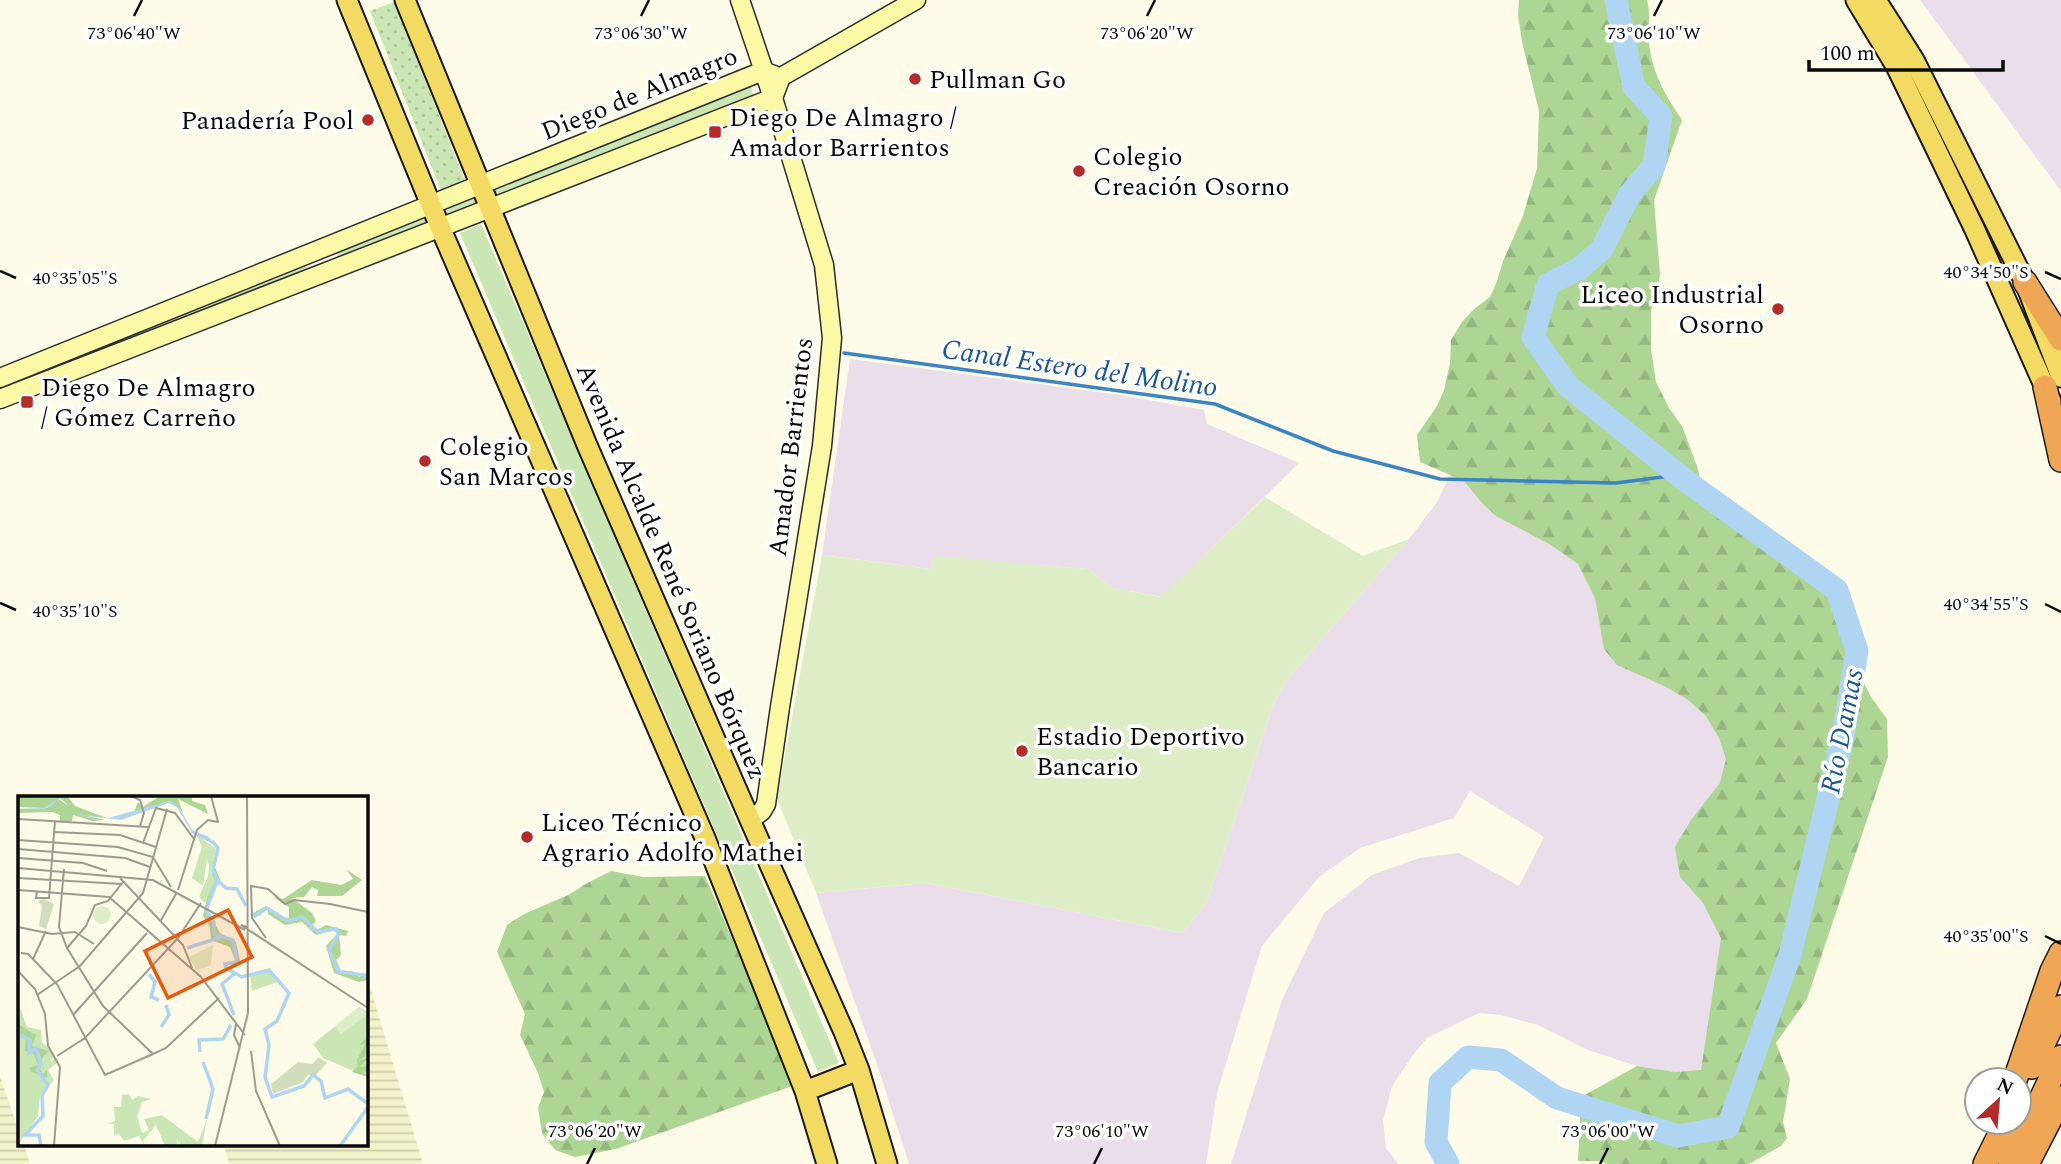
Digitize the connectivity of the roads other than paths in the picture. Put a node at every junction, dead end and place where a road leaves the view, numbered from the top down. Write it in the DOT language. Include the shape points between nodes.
graph roads {
  1 [pos="347,0"];
  2 [pos="405,0"];
  3 [pos="740,0"];
  4 [pos="916,0"];
  5 [pos="1856,0"];
  6 [pos="1876,0"];
  7 [pos="763,71"];
  8 [pos="781,77"];
  9 [pos="773,98"];
  10 [pos="611,133"];
  11 [pos="621,157"];
  12 [pos="480,186"];
  13 [pos="430,205"];
  14 [pos="489,208"];
  15 [pos="440,227"];
  16 [pos="2025,282"];
  17 [pos="2061,339"];
  18 [pos="0,378"];
  19 [pos="2053,382"];
  20 [pos="0,398"];
  21 [pos="2061,424"];
  22 [pos="2061,460"];
  23 [pos="750,820"];
  24 [pos="2061,953"];
  25 [pos="2061,1007"];
  26 [pos="2061,1057"];
  27 [pos="2019,1066"];
  28 [pos="2033,1066"];
  29 [pos="859,1070"];
  30 [pos="805,1091"];
  31 [pos="2061,1098"];
  32 [pos="1995,1136"];
  33 [pos="1999,1136"];
  34 [pos="827,1164"];
  35 [pos="887,1164"];
  36 [pos="1985,1164"];
  37 [pos="2010,1164"];
  38 [pos="2027,1164"];
  1 -- 13 [label="main road"];
  2 -- 12 [label="main road, Avenida Alcalde René Soriano Bórquez"];
  3 -- 7 [label="main road, Amador Barrientos"];
  4 -- 8 [label="main road"];
  5 -- 19 [label="main road" via="1902,78"];
  6 -- 16 [label="main road" via="1914,60"];
  7 -- 8 [label="main road, Diego de Almagro"];
  7 -- 9 [label="main road, Amador Barrientos"];
  7 -- 10 [label="main road, Diego de Almagro"];
  8 -- 9 [label="main road"];
  9 -- 11 [label="main road, Diego de Almagro"];
  9 -- 23 [label="main road, Amador Barrientos" via="824,265 832,338 822,446 766,804"];
  10 -- 11 [label="main road"];
  10 -- 12 [label="main road, Diego de Almagro"];
  11 -- 14 [label="main road, Diego de Almagro"];
  12 -- 13 [label="main road, Diego de Almagro"];
  12 -- 14 [label="main road, Avenida Alcalde René Soriano Bórquez"];
  13 -- 15 [label="main road"];
  13 -- 18 [label="main road, Diego de Almagro"];
  14 -- 15 [label="main road, Diego de Almagro"];
  14 -- 23 [label="main road, Avenida Alcalde René Soriano Bórquez"];
  15 -- 20 [label="main road, Diego de Almagro"];
  15 -- 30 [label="main road" via="705,838"];
  16 -- 17 [label="highway"];
  16 -- 19 [label="main road"];
  19 -- 21 [label="main road"];
  19 -- 22 [label="highway"];
  23 -- 29 [label="main road, Avenida Alcalde René Soriano Bórquez"];
  24 -- 27 [label="highway"];
  25 -- 28 [label="highway"];
  26 -- 37 [label="highway"];
  29 -- 30 [label="main road"];
  29 -- 35 [label="main road, Avenida Alcalde René Soriano Bórquez"];
  30 -- 34 [label="main road"];
  31 -- 38 [label="highway"];
  32 -- 36 [label="highway"];
  33 -- 36 [label="highway"];
}
